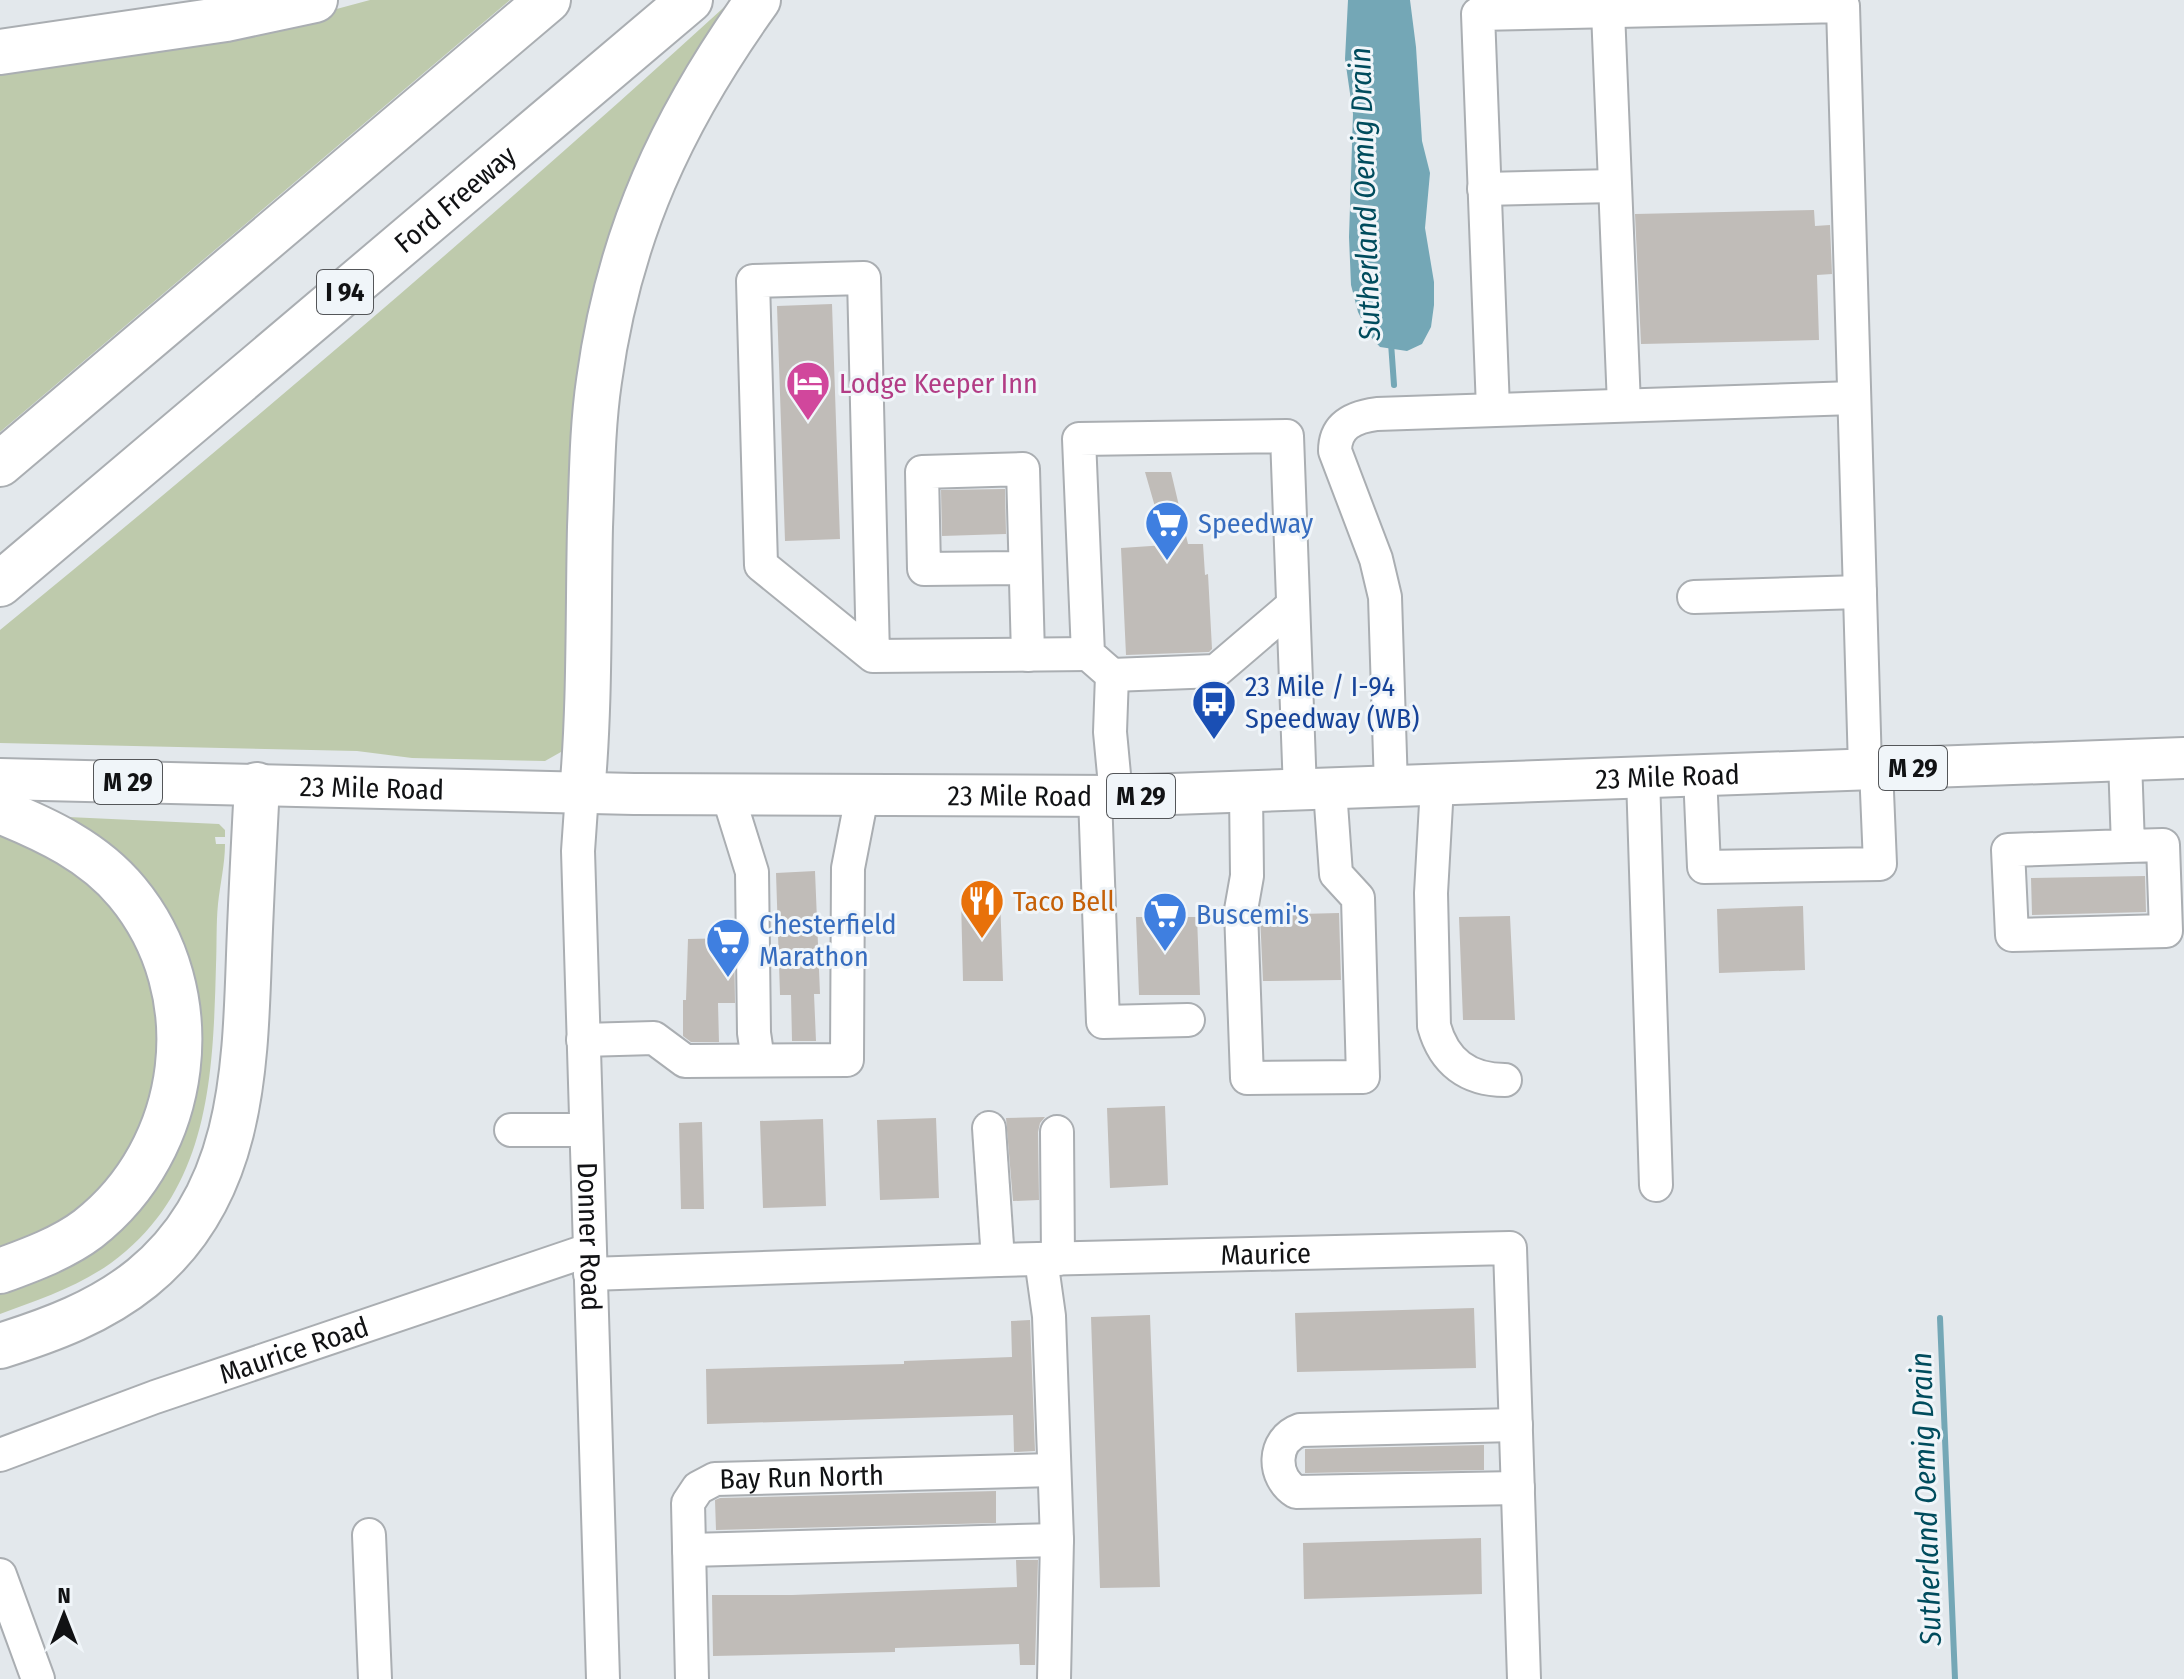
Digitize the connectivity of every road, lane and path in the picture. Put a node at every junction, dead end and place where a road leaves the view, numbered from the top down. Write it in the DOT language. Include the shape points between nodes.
graph roads {
  1 [pos="315,0"];
  2 [pos="548,0"];
  3 [pos="690,0"];
  4 [pos="758,0"];
  5 [pos="1608,11"];
  6 [pos="0,52"];
  7 [pos="1615,186"];
  8 [pos="1484,189"];
  9 [pos="1854,398"];
  10 [pos="1624,405"];
  11 [pos="1493,409"];
  12 [pos="0,464"];
  13 [pos="1025,568"];
  14 [pos="0,584"];
  15 [pos="1860,592"];
  16 [pos="1694,597"];
  17 [pos="1292,606"];
  18 [pos="1088,654"];
  19 [pos="1028,655"];
  20 [pos="873,656"];
  21 [pos="1112,675"];
  22 [pos="2184,758"];
  23 [pos="2125,760"];
  24 [pos="1870,768"];
  25 [pos="1700,774"];
  26 [pos="1643,777"];
  27 [pos="0,779"];
  28 [pos="257,785"];
  29 [pos="1437,786"];
  30 [pos="1391,787"];
  31 [pos="1315,790"];
  32 [pos="1246,792"];
  33 [pos="582,793"];
  34 [pos="728,795"];
  35 [pos="862,796"];
  36 [pos="1105,796"];
  37 [pos="0,811"];
  38 [pos="2128,846"];
  39 [pos="1188,1020"];
  40 [pos="583,1040"];
  41 [pos="758,1060"];
  42 [pos="1505,1080"];
  43 [pos="989,1128"];
  44 [pos="511,1130"];
  45 [pos="586,1130"];
  46 [pos="1057,1132"];
  47 [pos="1656,1185"];
  48 [pos="1050,1259"];
  49 [pos="998,1260"];
  50 [pos="590,1262"];
  51 [pos="0,1271"];
  52 [pos="0,1346"];
  53 [pos="1516,1425"];
  54 [pos="0,1455"];
  55 [pos="1053,1470"];
  56 [pos="1518,1488"];
  57 [pos="369,1535"];
  58 [pos="1057,1540"];
  59 [pos="689,1550"];
  60 [pos="0,1575"];
  61 [pos="38,1679"];
  62 [pos="375,1679"];
  63 [pos="603,1679"];
  64 [pos="692,1679"];
  65 [pos="1054,1679"];
  66 [pos="1524,1679"];
  1 -- 6 [label="highway" via="226,19"];
  2 -- 12 [label="highway"];
  3 -- 14 [label="highway, Ford Freeway / I 94"];
  4 -- 33 [label="highway" via="701,83 655,173 607,330 594,432"];
  5 -- 7 [label="street"];
  5 -- 8 [label="street" via="1478,14"];
  5 -- 9 [label="street" via="1843,6"];
  7 -- 8 [label="street"];
  7 -- 10 [label="street"];
  8 -- 11 [label="street"];
  9 -- 10 [label="street"];
  9 -- 15 [label="street"];
  10 -- 11 [label="street"];
  11 -- 30 [label="street" via="1362,416 1350,420 1335,440 1385,597"];
  13 -- 19 [label="street"];
  15 -- 16 [label="street"];
  15 -- 24 [label="street"];
  17 -- 18 [label="street" via="1287,436 1079,439"];
  17 -- 21 [label="street" via="1216,671"];
  17 -- 31 [label="street"];
  18 -- 19 [label="street"];
  18 -- 21 [label="street"];
  19 -- 20 [label="street"];
  20 -- 20 [label="street" via="761,565 753,281 864,278"];
  21 -- 36 [label="street"];
  22 -- 23 [label="main road, 23 Mile Road / M 29"];
  23 -- 24 [label="main road, 23 Mile Road / M 29"];
  23 -- 38 [label="street"];
  24 -- 25 [label="main road, 23 Mile Road / M 29"];
  24 -- 25 [label="street" via="1880,864 1704,867"];
  25 -- 26 [label="main road, 23 Mile Road / M 29"];
  26 -- 29 [label="main road, 23 Mile Road / M 29"];
  26 -- 47 [label="street"];
  27 -- 28 [label="main road, 23 Mile Road / M 29"];
  28 -- 33 [label="main road, 23 Mile Road / M 29"];
  28 -- 52 [label="highway" via="246,1048 235,1123 223,1161 187,1230 142,1278 75,1320"];
  29 -- 30 [label="main road, 23 Mile Road / M 29"];
  29 -- 42 [label="street" via="1431,893 1434,1026 1439,1043 1459,1067 1488,1080"];
  30 -- 31 [label="main road, 23 Mile Road / M 29"];
  31 -- 32 [label="main road, 23 Mile Road / M 29"];
  31 -- 32 [label="street" via="1336,874 1358,898 1363,1077 1247,1078 1241,910 1247,876"];
  32 -- 36 [label="main road, 23 Mile Road / M 29"];
  33 -- 34 [label="main road, 23 Mile Road / M 29"];
  33 -- 40 [label="street, Donner Road" via="578,851"];
  34 -- 35 [label="main road, 23 Mile Road / M 29"];
  34 -- 41 [label="street" via="752,872"];
  35 -- 36 [label="main road, 23 Mile Road / M 29"];
  35 -- 41 [label="street" via="848,868 847,1060"];
  36 -- 39 [label="street" via="1103,1022"];
  37 -- 51 [label="highway" via="70,843 127,892 162,948 179,1012 181,1049 168,1121 154,1151 118,1200 86,1230"];
  38 -- 38 [label="street" via="2008,850 2012,935 2166,931 2163,845"];
  40 -- 41 [label="street" via="654,1038 685,1061"];
  40 -- 45 [label="street, Donner Road"];
  43 -- 49 [label="street"];
  44 -- 45 [label="street"];
  45 -- 50 [label="street, Donner Road"];
  46 -- 48 [label="street"];
  48 -- 49 [label="street, Maurice"];
  48 -- 53 [label="street, Maurice" via="1510,1248"];
  48 -- 55 [label="street"];
  49 -- 50 [label="street, Maurice"];
  50 -- 54 [label="street, Maurice Road" via="155,1397"];
  50 -- 63 [label="street, Donner Road"];
  53 -- 56 [label="street, Maurice"];
  53 -- 56 [label="street" via="1300,1430 1288,1434 1277,1469 1296,1492"];
  55 -- 58 [label="street"];
  55 -- 59 [label="street, Bay Run North" via="715,1479 698,1488 688,1503"];
  56 -- 66 [label="street, Maurice"];
  57 -- 62 [label="street"];
  58 -- 59 [label="street"];
  58 -- 65 [label="street"];
  59 -- 64 [label="street, Bay Run North"];
  60 -- 61 [label="street"];
}
